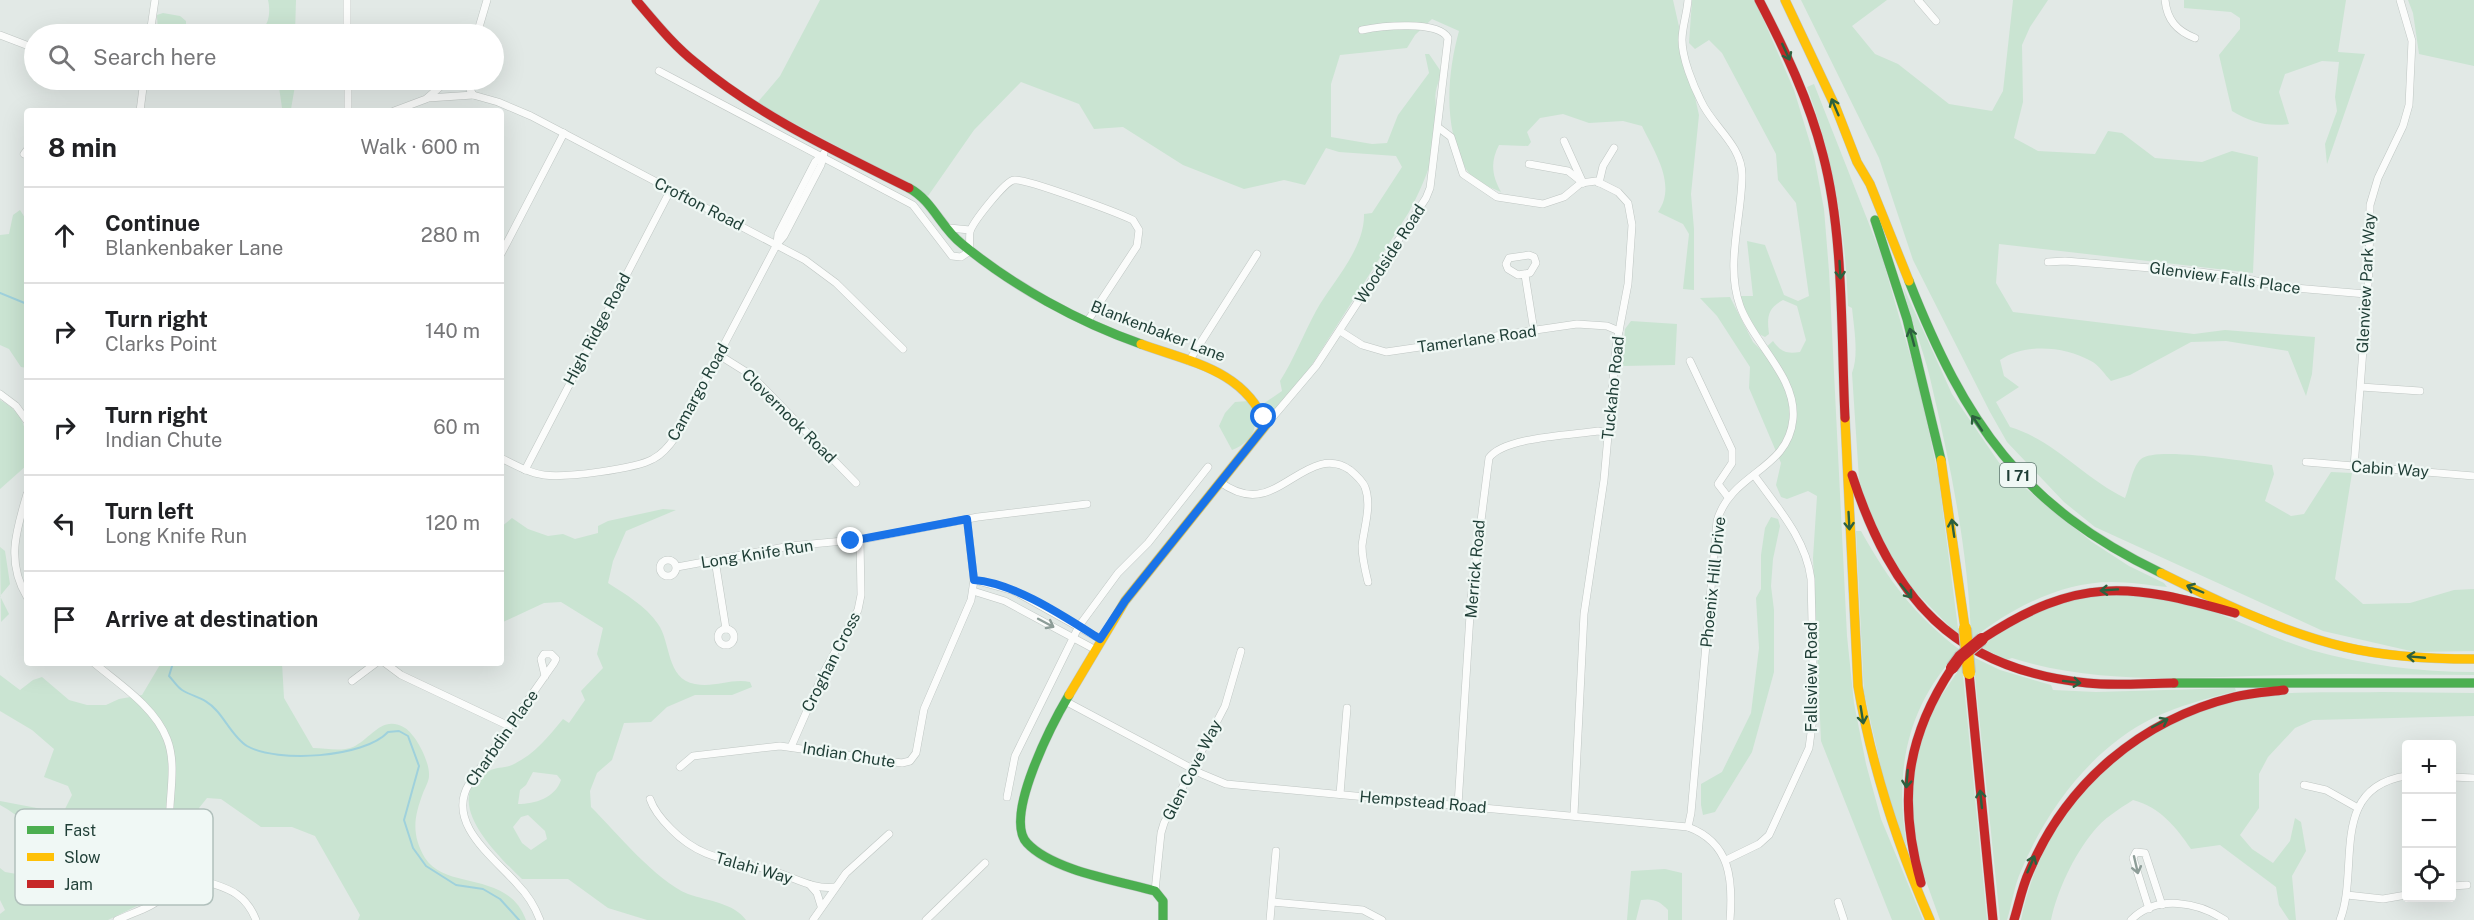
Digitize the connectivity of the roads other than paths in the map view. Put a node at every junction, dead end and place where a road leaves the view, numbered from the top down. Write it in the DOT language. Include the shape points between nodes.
graph roads {
  1 [pos="155,0"];
  2 [pos="347,0"];
  3 [pos="487,0"];
  4 [pos="636,0"];
  5 [pos="1688,0"];
  6 [pos="1759,0"];
  7 [pos="1785,0"];
  8 [pos="1918,0"];
  9 [pos="2165,0"];
  10 [pos="2400,0"];
  11 [pos="1936,21"];
  12 [pos="151,24"];
  13 [pos="347,24"];
  14 [pos="480,24"];
  15 [pos="1362,30"];
  16 [pos="0,36"];
  17 [pos="2195,38"];
  18 [pos="24,44"];
  19 [pos="659,71"];
  20 [pos="143,90"];
  21 [pos="348,90"];
  22 [pos="437,90"];
  23 [pos="470,90"];
  24 [pos="473,95"];
  25 [pos="428,98"];
  26 [pos="140,108"];
  27 [pos="348,108"];
  28 [pos="402,108"];
  29 [pos="1439,128"];
  30 [pos="564,133"];
  31 [pos="1564,141"];
  32 [pos="1614,148"];
  33 [pos="825,151"];
  34 [pos="1857,162"];
  35 [pos="1529,164"];
  36 [pos="1583,183"];
  37 [pos="1599,183"];
  38 [pos="670,189"];
  39 [pos="946,228"];
  40 [pos="970,230"];
  41 [pos="504,243"];
  42 [pos="777,244"];
  43 [pos="970,251"];
  44 [pos="1257,254"];
  45 [pos="2048,262"];
  46 [pos="1526,275"];
  47 [pos="2366,294"];
  48 [pos="1087,322"];
  49 [pos="1619,330"];
  50 [pos="1340,331"];
  51 [pos="1534,331"];
  52 [pos="903,349"];
  53 [pos="719,355"];
  54 [pos="1189,361"];
  55 [pos="1690,361"];
  56 [pos="2361,387"];
  57 [pos="2420,391"];
  58 [pos="0,394"];
  59 [pos="24,417"];
  60 [pos="1266,425"];
  61 [pos="1609,433"];
  62 [pos="504,460"];
  63 [pos="1849,462"];
  64 [pos="2306,462"];
  65 [pos="2354,466"];
  66 [pos="1208,467"];
  67 [pos="525,470"];
  68 [pos="1754,475"];
  69 [pos="2474,476"];
  70 [pos="1220,482"];
  71 [pos="856,483"];
  72 [pos="1728,497"];
  73 [pos="1087,504"];
  74 [pos="24,506"];
  75 [pos="967,519"];
  76 [pos="860,540"];
  77 [pos="715,561"];
  78 [pos="677,567"];
  79 [pos="974,580"];
  80 [pos="1368,582"];
  81 [pos="24,591"];
  82 [pos="973,591"];
  83 [pos="1030,599"];
  84 [pos="1023,611"];
  85 [pos="1079,626"];
  86 [pos="726,629"];
  87 [pos="1073,638"];
  88 [pos="2327,642"];
  89 [pos="1097,644"];
  90 [pos="1241,651"];
  91 [pos="2474,659"];
  92 [pos="97,666"];
  93 [pos="372,666"];
  94 [pos="390,666"];
  95 [pos="545,676"];
  96 [pos="352,681"];
  97 [pos="2358,683"];
  98 [pos="2474,683"];
  99 [pos="1065,701"];
  100 [pos="1347,708"];
  101 [pos="509,726"];
  102 [pos="791,747"];
  103 [pos="680,767"];
  104 [pos="1193,770"];
  105 [pos="2456,777"];
  106 [pos="2474,777"];
  107 [pos="2402,778"];
  108 [pos="2304,785"];
  109 [pos="1340,794"];
  110 [pos="1006,797"];
  111 [pos="650,799"];
  112 [pos="1458,805"];
  113 [pos="2358,808"];
  114 [pos="170,809"];
  115 [pos="1574,814"];
  116 [pos="1688,827"];
  117 [pos="889,834"];
  118 [pos="1276,851"];
  119 [pos="1726,860"];
  120 [pos="985,863"];
  121 [pos="213,884"];
  122 [pos="810,885"];
  123 [pos="2467,885"];
  124 [pos="2456,886"];
  125 [pos="835,887"];
  126 [pos="1155,891"];
  127 [pos="2347,895"];
  128 [pos="2402,896"];
  129 [pos="1272,902"];
  130 [pos="1838,902"];
  131 [pos="151,905"];
  132 [pos="2162,905"];
  133 [pos="821,906"];
  134 [pos="2149,909"];
  135 [pos="117,920"];
  136 [pos="256,920"];
  137 [pos="540,920"];
  138 [pos="813,920"];
  139 [pos="926,920"];
  140 [pos="1163,920"];
  141 [pos="1270,920"];
  142 [pos="1382,920"];
  143 [pos="1730,920"];
  144 [pos="1844,920"];
  145 [pos="1930,920"];
  146 [pos="1936,920"];
  147 [pos="1993,920"];
  148 [pos="2014,920"];
  149 [pos="2131,920"];
  150 [pos="2225,920"];
  151 [pos="2340,920"];
  1 -- 12 [label="street"];
  2 -- 13 [label="street"];
  3 -- 14 [label="street"];
  4 -- 33 [label="main road, Blankenbaker Lane" via="666,38 704,72"];
  5 -- 68 [label="street, Phoenix Hill Drive" via="1682,41 1688,65 1701,102 1731,145 1742,174 1734,269 1736,295 1746,320 1788,389 1793,408 1791,430 1779,454"];
  6 -- 63 [label="main road, one-way" via="1800,83 1831,192 1838,241"];
  34 -- 7 [label="main road, I 71, one-way"];
  8 -- 11 [label="street"];
  9 -- 17 [label="street" via="2172,23"];
  10 -- 47 [label="street, Glenview Park Way" via="2412,41 2409,105 2370,205"];
  15 -- 29 [label="street, Woodside Road" via="1420,27 1446,34 1449,45"];
  16 -- 18 [label="street"];
  19 -- 33 [label="street"];
  20 -- 26 [label="street"];
  21 -- 27 [label="street"];
  22 -- 25 [label="street"];
  23 -- 24 [label="street"];
  24 -- 25 [label="street, Crofton Road"];
  24 -- 30 [label="street, Crofton Road" via="509,105"];
  25 -- 28 [label="street"];
  29 -- 36 [label="street" via="1451,137 1463,174 1497,197 1543,204 1564,197"];
  29 -- 50 [label="street, Woodside Road" via="1426,198"];
  30 -- 38 [label="street, Crofton Road"];
  30 -- 41 [label="street"];
  31 -- 36 [label="street"];
  32 -- 37 [label="street" via="1603,166"];
  33 -- 39 [label="main road, Blankenbaker Lane" via="916,192"];
  33 -- 42 [label="street, Camargo Road" via="778,234"];
  33 -- 43 [label="street" via="913,205 949,254 961,257"];
  88 -- 34 [label="main road, I 71, one-way" via="2133,561 2081,530 2029,486 1980,429 1950,379"];
  147 -- 34 [label="main road, one-way, bridge" via="1965,628 1947,494 1923,379"];
  35 -- 36 [label="street" via="1568,171"];
  36 -- 37 [label="street"];
  37 -- 49 [label="street, Tuckaho Road" via="1618,192 1628,203 1632,225 1628,284"];
  38 -- 42 [label="street, Crofton Road"];
  38 -- 67 [label="street, High Ridge Road"];
  39 -- 40 [label="street"];
  39 -- 43 [label="main road, Blankenbaker Lane"];
  40 -- 43 [label="street"];
  40 -- 48 [label="street" via="1001,188 1016,180 1133,220 1139,230 1137,246"];
  42 -- 52 [label="street, Crofton Road" via="824,272"];
  42 -- 53 [label="street, Camargo Road"];
  43 -- 48 [label="main road, Blankenbaker Lane" via="1046,301"];
  44 -- 54 [label="street"];
  45 -- 47 [label="street, Glenview Falls Place" via="2200,272 2282,287"];
  46 -- 51 [label="street"];
  47 -- 56 [label="street, Glenview Park Way"];
  48 -- 54 [label="main road, Blankenbaker Lane"];
  49 -- 51 [label="street, Tamerlane Road" via="1577,324"];
  49 -- 61 [label="street, Tuckaho Road"];
  50 -- 51 [label="street, Tamerlane Road" via="1362,345 1386,352"];
  50 -- 60 [label="street, Woodside Road" via="1305,381"];
  53 -- 67 [label="street, Camargo Road" via="676,436 653,459 557,475"];
  53 -- 71 [label="street, Clovernook Road" via="751,375"];
  54 -- 60 [label="main road, Blankenbaker Lane" via="1233,380 1251,399"];
  55 -- 72 [label="street" via="1732,450 1732,463 1718,484"];
  56 -- 57 [label="street"];
  56 -- 65 [label="street, Glenview Park Way"];
  58 -- 59 [label="street"];
  60 -- 70 [label="main road"];
  61 -- 112 [label="street, Merrick Road" via="1598,431 1517,443 1498,449 1489,458 1471,599"];
  61 -- 115 [label="street, Tuckaho Road" via="1584,614"];
  62 -- 67 [label="street, Camargo Road"];
  63 -- 97 [label="main road, one-way" via="1868,527 1902,587 1946,631 2007,667 2089,683"];
  63 -- 145 [label="main road, one-way" via="1856,656 1863,722 1887,814"];
  64 -- 65 [label="street, Cabin Way"];
  65 -- 69 [label="street, Cabin Way"];
  66 -- 85 [label="street" via="1148,543 1118,573"];
  68 -- 72 [label="street, Phoenix Hill Drive"];
  68 -- 119 [label="street, Fallsview Road" via="1795,533 1808,561 1813,729 1805,759 1770,835"];
  70 -- 80 [label="street" via="1234,491 1255,495 1319,465 1346,467 1360,479 1368,497 1362,547"];
  70 -- 89 [label="main road" via="1125,601"];
  72 -- 116 [label="street, Phoenix Hill Drive" via="1716,528"];
  73 -- 75 [label="street, Long Knife Run"];
  74 -- 81 [label="street" via="13,549 17,577"];
  75 -- 76 [label="street, Long Knife Run"];
  75 -- 79 [label="street, Indian Chute"];
  76 -- 77 [label="street, Long Knife Run" via="790,546"];
  76 -- 102 [label="street, Croghan Cross" via="858,610 824,672"];
  77 -- 78 [label="street, Long Knife Run"];
  77 -- 86 [label="street"];
  79 -- 82 [label="street, Indian Chute"];
  79 -- 83 [label="street" via="1003,586"];
  82 -- 84 [label="street"];
  82 -- 102 [label="street, Indian Chute" via="924,709 916,753 910,761 902,764"];
  83 -- 84 [label="street"];
  83 -- 85 [label="street"];
  84 -- 87 [label="street, one-way"];
  85 -- 87 [label="street"];
  85 -- 89 [label="street"];
  87 -- 89 [label="street"];
  87 -- 110 [label="street" via="1015,756"];
  91 -- 88 [label="main road, I 71, one-way" via="2386,654"];
  88 -- 146 [label="main road, one-way, bridge" via="2317,643 2184,598 2128,589 2081,593 2051,601 2019,614 1982,639 1952,668 1927,707 1918,726 1906,787 1913,854"];
  89 -- 99 [label="main road"];
  90 -- 104 [label="street, Glen Cove Way" via="1225,706"];
  92 -- 114 [label="street" via="141,704 166,736 172,760"];
  93 -- 96 [label="street"];
  94 -- 101 [label="street" via="400,675"];
  95 -- 101 [label="street, Charbdin Place"];
  97 -- 98 [label="main road"];
  148 -- 97 [label="main road, one-way" via="2021,891 2044,837 2075,792 2121,748 2160,723 2208,703 2256,692"];
  99 -- 104 [label="street, Hempstead Road"];
  99 -- 126 [label="main road" via="1048,733 1022,802 1020,821 1024,839 1037,852 1060,864"];
  100 -- 109 [label="street"];
  101 -- 137 [label="street, Charbdin Place" via="466,789 463,808 482,847 520,886"];
  102 -- 103 [label="street, Indian Chute" via="693,756"];
  104 -- 109 [label="street, Hempstead Road" via="1226,784"];
  104 -- 126 [label="street, Glen Cove Way" via="1161,833"];
  105 -- 106 [label="street"];
  107 -- 113 [label="street" via="2377,788"];
  108 -- 113 [label="street" via="2326,790"];
  109 -- 112 [label="street, Hempstead Road"];
  111 -- 122 [label="street, Talahi Way" via="668,826 700,852"];
  112 -- 115 [label="street, Hempstead Road"];
  113 -- 127 [label="street" via="2349,833"];
  115 -- 116 [label="street, Hempstead Road"];
  116 -- 119 [label="street, Hempstead Road" via="1711,839"];
  117 -- 125 [label="street"];
  118 -- 129 [label="street"];
  119 -- 143 [label="street, Hempstead Road" via="1732,883"];
  120 -- 139 [label="street"];
  121 -- 136 [label="street" via="237,893"];
  122 -- 125 [label="street, Talahi Way"];
  122 -- 133 [label="street, Talahi Way"];
  123 -- 124 [label="street"];
  125 -- 133 [label="street"];
  126 -- 140 [label="main road" via="1163,901"];
  127 -- 128 [label="street"];
  127 -- 151 [label="street"];
  129 -- 141 [label="street"];
  129 -- 142 [label="street" via="1363,910"];
  130 -- 144 [label="street"];
  131 -- 135 [label="street"];
  132 -- 134 [label="street"];
  132 -- 134 [label="street, one-way" via="2147,857 2136,852 2133,858"];
  132 -- 150 [label="street" via="2190,904"];
  133 -- 138 [label="street"];
  134 -- 149 [label="street"];
}
